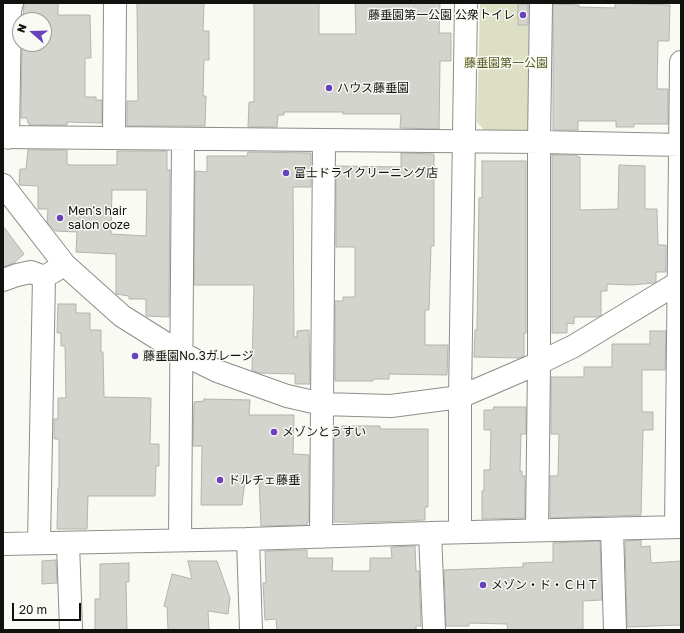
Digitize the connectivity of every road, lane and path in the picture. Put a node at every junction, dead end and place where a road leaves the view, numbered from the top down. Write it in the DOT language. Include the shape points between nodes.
graph roads {
  1 [pos="12,3"];
  2 [pos="115,3"];
  3 [pos="466,3"];
  4 [pos="542,3"];
  5 [pos="681,62"];
  6 [pos="6,137"];
  7 [pos="114,138"];
  8 [pos="183,139"];
  9 [pos="324,141"];
  10 [pos="464,142"];
  11 [pos="539,142"];
  12 [pos="680,145"];
  13 [pos="3,185"];
  14 [pos="65,265"];
  15 [pos="44,277"];
  16 [pos="3,280"];
  17 [pos="680,282"];
  18 [pos="181,353"];
  19 [pos="539,363"];
  20 [pos="460,397"];
  21 [pos="322,404"];
  22 [pos="678,527"];
  23 [pos="612,529"];
  24 [pos="537,530"];
  25 [pos="460,532"];
  26 [pos="430,533"];
  27 [pos="321,537"];
  28 [pos="248,539"];
  29 [pos="180,540"];
  30 [pos="39,543"];
  31 [pos="68,543"];
  32 [pos="3,544"];
  33 [pos="71,630"];
  34 [pos="252,630"];
  35 [pos="434,630"];
  36 [pos="615,630"];
  1 -- 6 [label="street"];
  2 -- 7 [label="street"];
  3 -- 10 [label="street"];
  4 -- 11 [label="street"];
  5 -- 12 [label="street"];
  6 -- 7 [label="street"];
  7 -- 8 [label="street"];
  8 -- 9 [label="street"];
  8 -- 18 [label="street"];
  9 -- 10 [label="street"];
  9 -- 21 [label="street"];
  10 -- 11 [label="street"];
  10 -- 20 [label="street"];
  11 -- 12 [label="street"];
  11 -- 19 [label="street"];
  12 -- 17 [label="street"];
  13 -- 14 [label="street"];
  14 -- 15 [label="street"];
  14 -- 18 [label="street" via="122,316"];
  15 -- 16 [label="street" via="31,272"];
  15 -- 30 [label="street"];
  17 -- 19 [label="street" via="574,346"];
  17 -- 22 [label="street"];
  18 -- 21 [label="street" via="217,371 287,396"];
  18 -- 29 [label="street"];
  19 -- 20 [label="street"];
  19 -- 24 [label="street"];
  20 -- 21 [label="street" via="391,406"];
  20 -- 25 [label="street"];
  21 -- 27 [label="street"];
  22 -- 23 [label="street"];
  23 -- 24 [label="street"];
  23 -- 36 [label="street"];
  24 -- 25 [label="street"];
  25 -- 26 [label="street"];
  26 -- 27 [label="street"];
  26 -- 35 [label="street"];
  27 -- 28 [label="street"];
  28 -- 29 [label="street"];
  28 -- 34 [label="street"];
  29 -- 31 [label="street"];
  30 -- 31 [label="street"];
  30 -- 32 [label="street"];
  31 -- 33 [label="street"];
}
